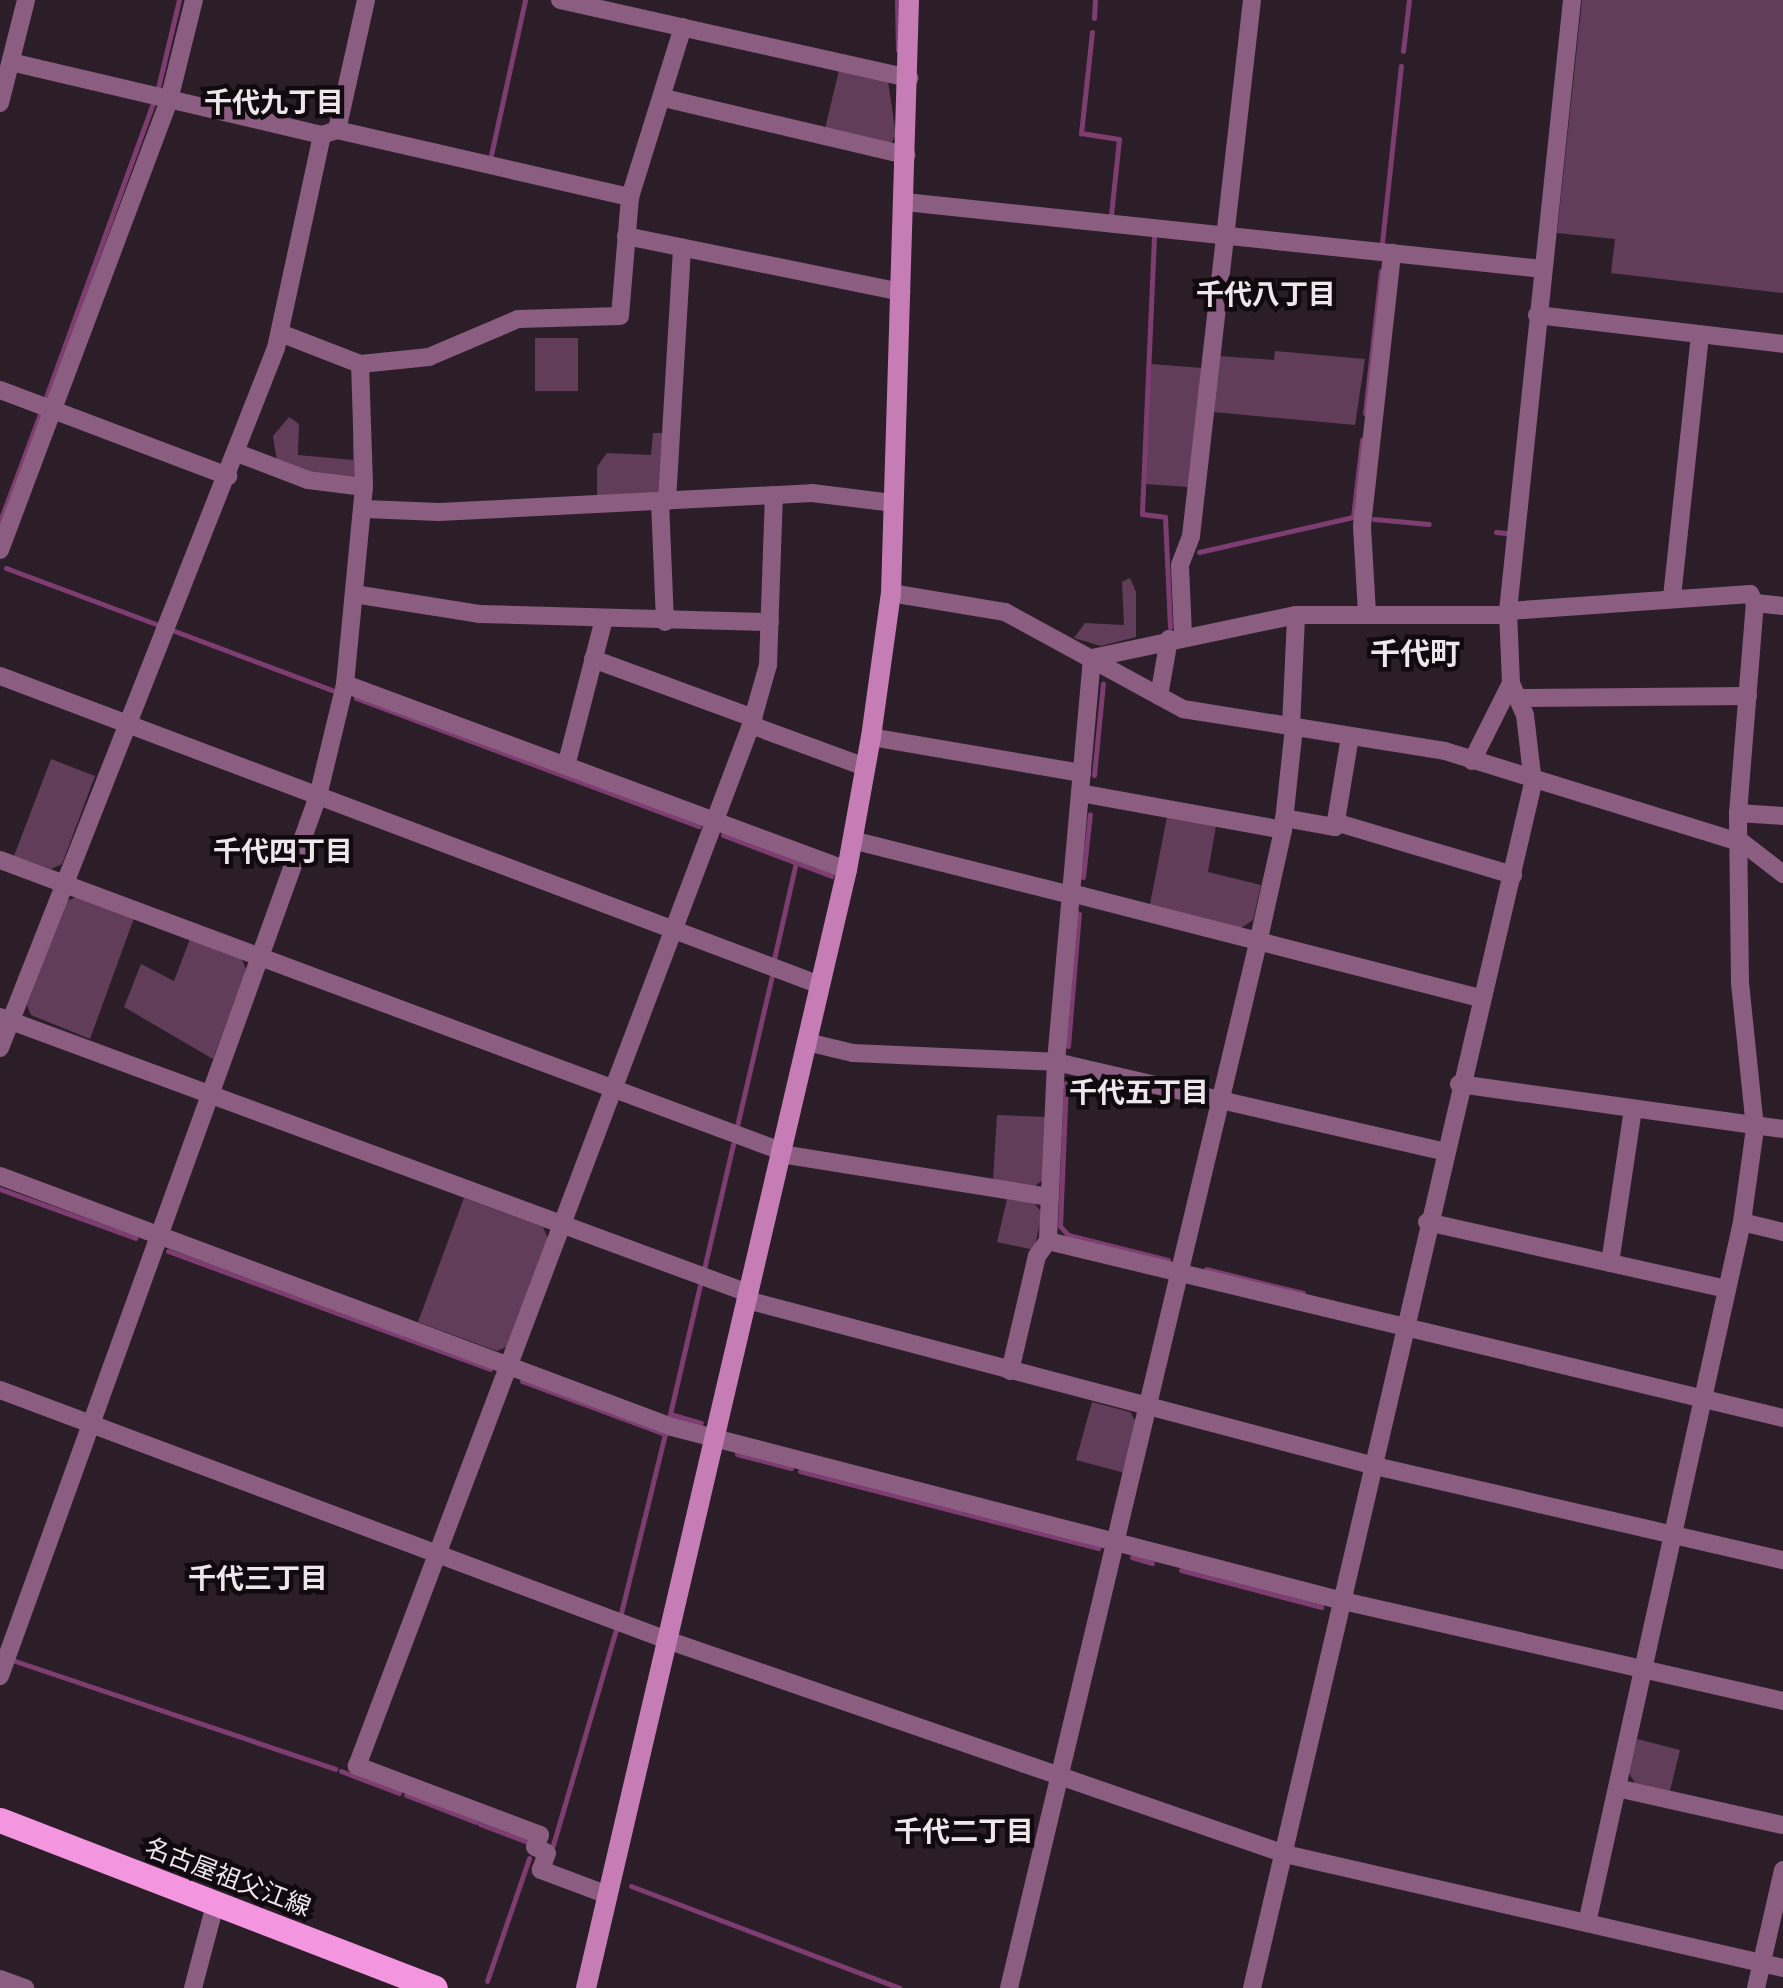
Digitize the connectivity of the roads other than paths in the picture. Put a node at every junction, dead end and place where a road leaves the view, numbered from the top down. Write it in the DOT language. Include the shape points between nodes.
graph roads {
  1 [pos="26,0"];
  2 [pos="194,0"];
  3 [pos="366,0"];
  4 [pos="560,0"];
  5 [pos="908,0"];
  6 [pos="1252,0"];
  7 [pos="1572,0"];
  8 [pos="682,28"];
  9 [pos="15,63"];
  10 [pos="909,78"];
  11 [pos="664,98"];
  12 [pos="169,100"];
  13 [pos="0,103"];
  14 [pos="330,133"];
  15 [pos="906,155"];
  16 [pos="630,198"];
  17 [pos="904,202"];
  18 [pos="626,236"];
  19 [pos="1226,236"];
  20 [pos="682,247"];
  21 [pos="1392,253"];
  22 [pos="1542,269"];
  23 [pos="901,292"];
  24 [pos="1537,315"];
  25 [pos="280,332"];
  26 [pos="1700,334"];
  27 [pos="1783,344"];
  28 [pos="360,364"];
  29 [pos="0,390"];
  30 [pos="53,410"];
  31 [pos="237,452"];
  32 [pos="228,476"];
  33 [pos="364,487"];
  34 [pos="774,495"];
  35 [pos="663,501"];
  36 [pos="894,503"];
  37 [pos="365,508"];
  38 [pos="0,550"];
  39 [pos="891,593"];
  40 [pos="354,594"];
  41 [pos="1672,597"];
  42 [pos="1755,603"];
  43 [pos="1783,606"];
  44 [pos="1508,613"];
  45 [pos="1367,614"];
  46 [pos="1296,615"];
  47 [pos="604,619"];
  48 [pos="665,622"];
  49 [pos="770,622"];
  50 [pos="1176,637"];
  51 [pos="1092,658"];
  52 [pos="594,659"];
  53 [pos="0,676"];
  54 [pos="345,684"];
  55 [pos="1514,691"];
  56 [pos="1159,696"];
  57 [pos="1748,696"];
  58 [pos="752,721"];
  59 [pos="123,722"];
  60 [pos="1293,727"];
  61 [pos="1350,736"];
  62 [pos="871,737"];
  63 [pos="1472,761"];
  64 [pos="566,766"];
  65 [pos="866,768"];
  66 [pos="1082,773"];
  67 [pos="1533,783"];
  68 [pos="1080,793"];
  69 [pos="318,796"];
  70 [pos="1738,813"];
  71 [pos="1783,816"];
  72 [pos="716,822"];
  73 [pos="1335,822"];
  74 [pos="1283,824"];
  75 [pos="852,840"];
  76 [pos="1743,844"];
  77 [pos="0,860"];
  78 [pos="846,870"];
  79 [pos="1783,874"];
  80 [pos="1514,875"];
  81 [pos="62,883"];
  82 [pos="1071,894"];
  83 [pos="675,930"];
  84 [pos="1258,943"];
  85 [pos="260,955"];
  86 [pos="820,985"];
  87 [pos="1478,998"];
  88 [pos="5,1018"];
  89 [pos="807,1042"];
  90 [pos="0,1048"];
  91 [pos="1056,1062"];
  92 [pos="1459,1084"];
  93 [pos="614,1090"];
  94 [pos="207,1093"];
  95 [pos="1222,1100"];
  96 [pos="1634,1110"];
  97 [pos="1754,1128"];
  98 [pos="1783,1129"];
  99 [pos="781,1152"];
  100 [pos="1444,1152"];
  101 [pos="0,1176"];
  102 [pos="1050,1197"];
  103 [pos="1427,1222"];
  104 [pos="1742,1222"];
  105 [pos="563,1225"];
  106 [pos="1783,1232"];
  107 [pos="155,1234"];
  108 [pos="1048,1242"];
  109 [pos="1610,1263"];
  110 [pos="1180,1275"];
  111 [pos="1727,1290"];
  112 [pos="747,1297"];
  113 [pos="1402,1330"];
  114 [pos="509,1366"];
  115 [pos="1010,1372"];
  116 [pos="0,1390"];
  117 [pos="1702,1399"];
  118 [pos="1148,1407"];
  119 [pos="1783,1418"];
  120 [pos="88,1422"];
  121 [pos="714,1439"];
  122 [pos="1375,1466"];
  123 [pos="1672,1536"];
  124 [pos="1116,1544"];
  125 [pos="437,1556"];
  126 [pos="1783,1560"];
  127 [pos="1343,1600"];
  128 [pos="667,1640"];
  129 [pos="1643,1669"];
  130 [pos="0,1676"];
  131 [pos="1783,1701"];
  132 [pos="1058,1774"];
  133 [pos="1617,1788"];
  134 [pos="0,1820"];
  135 [pos="1783,1825"];
  136 [pos="1285,1854"];
  137 [pos="1783,1870"];
  138 [pos="608,1895"];
  139 [pos="216,1905"];
  140 [pos="1587,1924"];
  141 [pos="1762,1964"];
  142 [pos="1783,1968"];
  143 [pos="0,1979"];
  144 [pos="26,1988"];
  145 [pos="193,1988"];
  146 [pos="435,1988"];
  147 [pos="586,1988"];
  148 [pos="1009,1988"];
  149 [pos="1252,1988"];
  150 [pos="1756,1988"];
  1 -- 9 [label="street"];
  2 -- 12 [label="street"];
  3 -- 14 [label="street"];
  4 -- 8 [label="street"];
  5 -- 10 [label="street"];
  6 -- 19 [label="street"];
  7 -- 22 [label="street"];
  8 -- 10 [label="street"];
  8 -- 11 [label="street"];
  9 -- 12 [label="street"];
  9 -- 13 [label="street"];
  10 -- 15 [label="street"];
  11 -- 15 [label="street"];
  11 -- 16 [label="street"];
  12 -- 14 [label="street"];
  12 -- 30 [label="street"];
  14 -- 16 [label="street"];
  14 -- 25 [label="street"];
  15 -- 17 [label="street"];
  16 -- 18 [label="street"];
  17 -- 19 [label="street"];
  17 -- 23 [label="street"];
  18 -- 20 [label="street"];
  18 -- 28 [label="street" via="620,316 518,319 429,357"];
  19 -- 21 [label="street"];
  19 -- 50 [label="street"];
  20 -- 23 [label="street"];
  20 -- 35 [label="street"];
  21 -- 22 [label="street"];
  21 -- 45 [label="street" via="1362,526"];
  22 -- 24 [label="street"];
  23 -- 36 [label="street"];
  24 -- 26 [label="street"];
  24 -- 44 [label="street"];
  25 -- 28 [label="street"];
  25 -- 31 [label="street"];
  26 -- 27 [label="street"];
  26 -- 41 [label="street"];
  28 -- 33 [label="street"];
  29 -- 30 [label="street"];
  30 -- 32 [label="street"];
  30 -- 38 [label="street"];
  31 -- 32 [label="street"];
  31 -- 33 [label="street" via="308,480"];
  32 -- 59 [label="street"];
  33 -- 37 [label="street"];
  34 -- 35 [label="street"];
  34 -- 36 [label="street"];
  34 -- 49 [label="street"];
  35 -- 37 [label="street" via="440,512"];
  35 -- 48 [label="street"];
  36 -- 39 [label="street"];
  37 -- 40 [label="street"];
  39 -- 51 [label="street" via="989,606"];
  39 -- 62 [label="street"];
  40 -- 47 [label="street" via="480,614"];
  40 -- 54 [label="street"];
  41 -- 42 [label="street" via="1750,594"];
  41 -- 44 [label="street"];
  42 -- 43 [label="street"];
  42 -- 57 [label="street"];
  44 -- 45 [label="street"];
  44 -- 55 [label="street"];
  45 -- 46 [label="street"];
  46 -- 50 [label="street"];
  46 -- 60 [label="street"];
  47 -- 48 [label="street"];
  47 -- 52 [label="street"];
  48 -- 49 [label="street"];
  49 -- 58 [label="street" via="768,665"];
  50 -- 51 [label="street"];
  50 -- 56 [label="street"];
  51 -- 56 [label="street"];
  51 -- 66 [label="street"];
  52 -- 58 [label="street"];
  52 -- 64 [label="street"];
  53 -- 59 [label="street"];
  54 -- 64 [label="street"];
  54 -- 69 [label="street"];
  55 -- 57 [label="street"];
  55 -- 63 [label="street"];
  55 -- 67 [label="street"];
  56 -- 60 [label="street" via="1183,709"];
  57 -- 70 [label="street"];
  58 -- 65 [label="street"];
  58 -- 72 [label="street"];
  59 -- 69 [label="street"];
  59 -- 81 [label="street"];
  60 -- 61 [label="street"];
  60 -- 74 [label="street"];
  61 -- 63 [label="street"];
  61 -- 73 [label="street"];
  62 -- 65 [label="street"];
  62 -- 66 [label="street"];
  63 -- 67 [label="street"];
  64 -- 72 [label="street"];
  65 -- 75 [label="street"];
  66 -- 68 [label="street"];
  67 -- 76 [label="street"];
  67 -- 80 [label="street"];
  68 -- 74 [label="street"];
  68 -- 82 [label="street"];
  69 -- 83 [label="street"];
  69 -- 85 [label="street"];
  70 -- 71 [label="street"];
  70 -- 76 [label="street"];
  72 -- 78 [label="street"];
  72 -- 83 [label="street"];
  73 -- 74 [label="street"];
  73 -- 80 [label="street"];
  74 -- 84 [label="street"];
  75 -- 78 [label="street"];
  75 -- 82 [label="street"];
  76 -- 79 [label="street"];
  76 -- 97 [label="street" via="1740,983"];
  77 -- 81 [label="street"];
  78 -- 86 [label="street"];
  80 -- 87 [label="street"];
  81 -- 85 [label="street"];
  81 -- 88 [label="street"];
  82 -- 84 [label="street"];
  82 -- 91 [label="street"];
  83 -- 86 [label="street"];
  83 -- 93 [label="street"];
  84 -- 87 [label="street"];
  84 -- 95 [label="street"];
  85 -- 93 [label="street"];
  85 -- 94 [label="street"];
  86 -- 89 [label="street"];
  87 -- 92 [label="street"];
  88 -- 90 [label="street"];
  88 -- 94 [label="street"];
  89 -- 91 [label="street" via="853,1054"];
  89 -- 99 [label="street"];
  91 -- 95 [label="street"];
  91 -- 102 [label="street"];
  92 -- 96 [label="street"];
  92 -- 100 [label="street"];
  93 -- 99 [label="street"];
  93 -- 105 [label="street"];
  94 -- 105 [label="street"];
  94 -- 107 [label="street"];
  95 -- 100 [label="street"];
  95 -- 110 [label="street"];
  96 -- 97 [label="street"];
  96 -- 109 [label="street"];
  97 -- 98 [label="street"];
  97 -- 104 [label="street"];
  99 -- 102 [label="street"];
  99 -- 112 [label="street"];
  100 -- 103 [label="street"];
  101 -- 107 [label="street"];
  102 -- 108 [label="street"];
  103 -- 109 [label="street"];
  103 -- 113 [label="street"];
  104 -- 106 [label="street"];
  104 -- 111 [label="street"];
  105 -- 112 [label="street"];
  105 -- 114 [label="street"];
  107 -- 114 [label="street"];
  107 -- 120 [label="street"];
  108 -- 110 [label="street"];
  108 -- 115 [label="street" via="1037,1256"];
  109 -- 111 [label="street"];
  110 -- 113 [label="street"];
  110 -- 118 [label="street"];
  111 -- 117 [label="street"];
  112 -- 115 [label="street"];
  112 -- 121 [label="street"];
  113 -- 117 [label="street"];
  113 -- 122 [label="street"];
  114 -- 121 [label="street"];
  114 -- 125 [label="street"];
  115 -- 118 [label="street"];
  116 -- 120 [label="street"];
  117 -- 119 [label="street"];
  117 -- 123 [label="street"];
  118 -- 122 [label="street"];
  118 -- 124 [label="street"];
  120 -- 125 [label="street"];
  120 -- 130 [label="street"];
  121 -- 124 [label="street"];
  121 -- 128 [label="street"];
  122 -- 123 [label="street"];
  122 -- 127 [label="street"];
  123 -- 126 [label="street"];
  123 -- 129 [label="street"];
  124 -- 127 [label="street"];
  124 -- 132 [label="street"];
  125 -- 128 [label="street"];
  125 -- 138 [label="street" via="357,1766 540,1835 535,1847 547,1853 541,1870"];
  127 -- 129 [label="street"];
  127 -- 136 [label="street"];
  128 -- 132 [label="street"];
  128 -- 138 [label="street"];
  129 -- 131 [label="street"];
  129 -- 133 [label="street"];
  132 -- 136 [label="street"];
  132 -- 148 [label="street"];
  133 -- 135 [label="street"];
  133 -- 140 [label="street"];
  134 -- 139 [label="main road, 名古屋祖父江線"];
  136 -- 140 [label="street"];
  136 -- 149 [label="street"];
  137 -- 141 [label="street"];
  138 -- 147 [label="street"];
  139 -- 145 [label="street"];
  139 -- 146 [label="main road, 名古屋祖父江線"];
  140 -- 141 [label="street"];
  141 -- 142 [label="street"];
  141 -- 150 [label="street"];
  143 -- 144 [label="street"];
}
